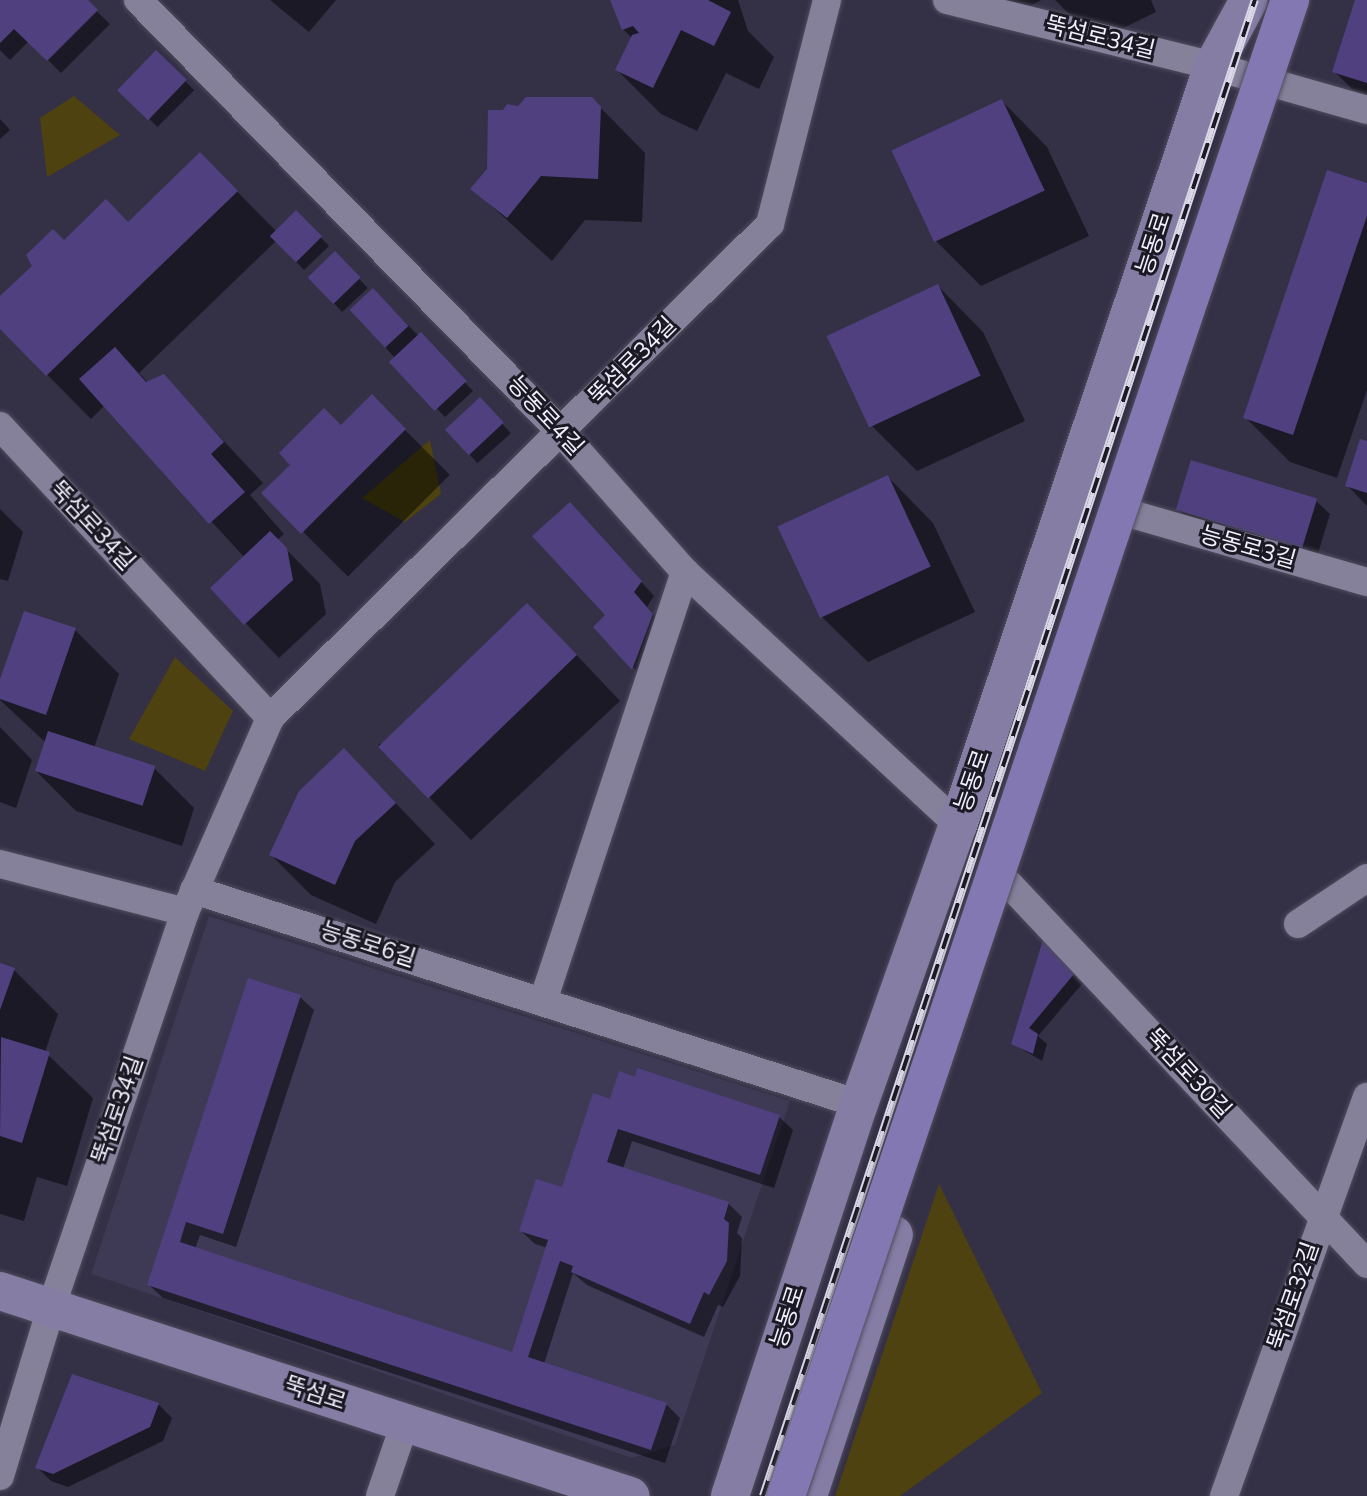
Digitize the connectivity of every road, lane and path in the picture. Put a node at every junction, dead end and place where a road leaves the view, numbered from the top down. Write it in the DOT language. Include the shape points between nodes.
graph roads {
  1 [pos="138,0"];
  2 [pos="827,0"];
  3 [pos="947,0"];
  4 [pos="1250,0"];
  5 [pos="1262,0"];
  6 [pos="1284,0"];
  7 [pos="1290,0"];
  8 [pos="1213,66"];
  9 [pos="1266,83"];
  10 [pos="1367,110"];
  11 [pos="0,426"];
  12 [pos="561,432"];
  13 [pos="1128,513"];
  14 [pos="685,572"];
  15 [pos="1367,582"];
  16 [pos="270,718"];
  17 [pos="958,825"];
  18 [pos="0,864"];
  19 [pos="1367,878"];
  20 [pos="1009,884"];
  21 [pos="189,901"];
  22 [pos="1298,924"];
  23 [pos="543,1001"];
  24 [pos="1367,1097"];
  25 [pos="859,1104"];
  26 [pos="1322,1216"];
  27 [pos="1367,1264"];
  28 [pos="0,1291"];
  29 [pos="51,1308"];
  30 [pos="405,1423"];
  31 [pos="0,1476"];
  32 [pos="380,1496"];
  33 [pos="630,1496"];
  34 [pos="730,1496"];
  35 [pos="765,1496"];
  36 [pos="786,1496"];
  37 [pos="808,1496"];
  38 [pos="1224,1496"];
  1 -- 12 [label="street, 능동로4길"];
  2 -- 12 [label="street, 뚝섬로34길" via="770,225"];
  3 -- 8 [label="street, 뚝섬로34길"];
  4 -- 8 [label="main road, 능동로"];
  5 -- 35 [label="highway"];
  6 -- 9 [label="main road"];
  7 -- 36 [label="highway, bridge"];
  8 -- 9 [label="street, 뚝섬로34길"];
  8 -- 17 [label="main road, 능동로"];
  9 -- 10 [label="street, 뚝섬로34길"];
  9 -- 13 [label="main road"];
  11 -- 16 [label="street, 뚝섬로34길"];
  12 -- 14 [label="street, 능동로4길"];
  12 -- 16 [label="street, 뚝섬로34길"];
  13 -- 15 [label="street, 능동로3길"];
  13 -- 20 [label="main road"];
  14 -- 17 [label="street, 능동로4길"];
  14 -- 23 [label="street"];
  16 -- 21 [label="street, 뚝섬로34길"];
  17 -- 25 [label="main road, 능동로"];
  18 -- 21 [label="street"];
  19 -- 22 [label="street"];
  20 -- 26 [label="street, 뚝섬로30길"];
  20 -- 37 [label="main road"];
  21 -- 23 [label="street, 능동로6길"];
  21 -- 29 [label="street, 뚝섬로34길"];
  23 -- 25 [label="street, 능동로6길"];
  24 -- 26 [label="street, 뚝섬로32길"];
  25 -- 34 [label="main road, 능동로"];
  26 -- 27 [label="street, 뚝섬로30길"];
  26 -- 38 [label="street, 뚝섬로32길"];
  28 -- 29 [label="main road, 뚝섬로"];
  29 -- 30 [label="main road, 뚝섬로"];
  29 -- 31 [label="street, 뚝섬로34길"];
  30 -- 32 [label="street"];
  30 -- 33 [label="main road, 뚝섬로"];
}
